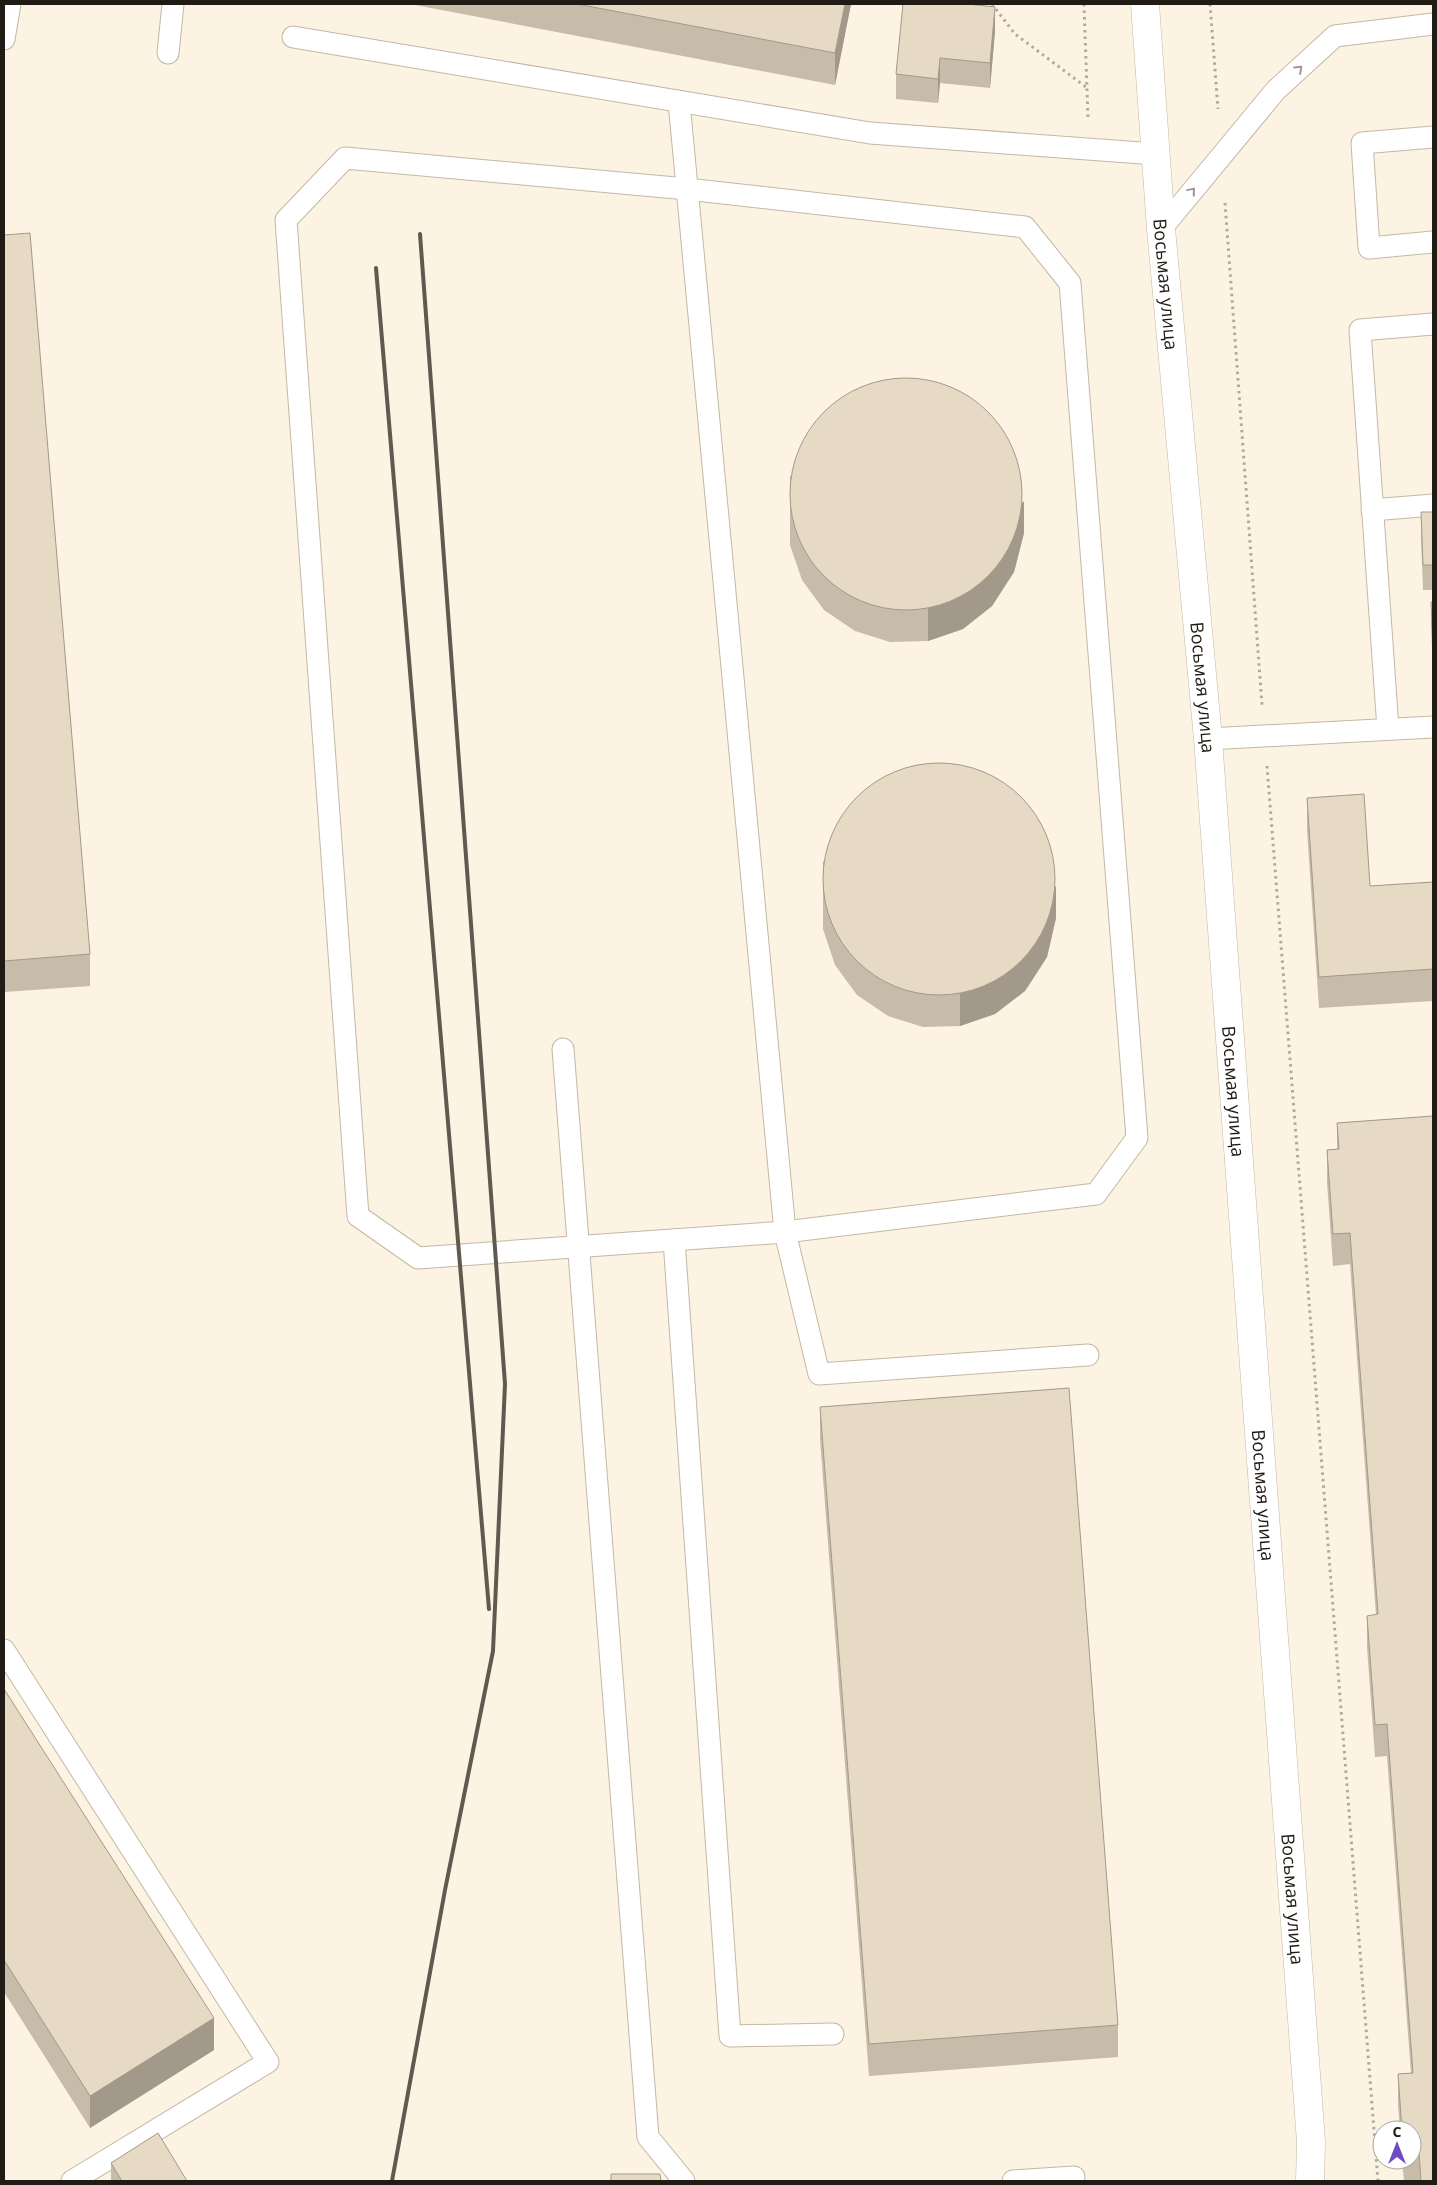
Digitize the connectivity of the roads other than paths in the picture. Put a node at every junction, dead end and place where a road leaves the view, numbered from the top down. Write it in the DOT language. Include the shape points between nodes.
graph roads {
  1 [pos="10,4"];
  2 [pos="173,4"];
  3 [pos="1144,4"];
  4 [pos="1433,24"];
  5 [pos="293,37"];
  6 [pos="4,39"];
  7 [pos="168,53"];
  8 [pos="679,102"];
  9 [pos="1433,137"];
  10 [pos="1155,154"];
  11 [pos="687,190"];
  12 [pos="1161,228"];
  13 [pos="1433,242"];
  14 [pos="1433,324"];
  15 [pos="1433,505"];
  16 [pos="1372,510"];
  17 [pos="1433,727"];
  18 [pos="1388,730"];
  19 [pos="1208,739"];
  20 [pos="563,1049"];
  21 [pos="785,1232"];
  22 [pos="674,1240"];
  23 [pos="579,1247"];
  24 [pos="1088,1355"];
  25 [pos="4,1650"];
  26 [pos="832,2034"];
  27 [pos="1074,2177"];
  28 [pos="72,2181"];
  29 [pos="684,2181"];
  30 [pos="1013,2181"];
  31 [pos="1310,2181"];
  1 -- 6 [label="lane"];
  2 -- 7 [label="lane"];
  3 -- 10 [label="street, Восьмая улица"];
  12 -- 4 [label="lane, one-way" via="1276,90 1335,36"];
  5 -- 8 [label="lane"];
  8 -- 10 [label="lane" via="870,133"];
  8 -- 11 [label="lane"];
  9 -- 13 [label="lane" via="1362,143 1369,248"];
  10 -- 12 [label="street, Восьмая улица"];
  11 -- 21 [label="lane"];
  11 -- 21 [label="lane" via="1025,227 1070,283 1137,1138 1096,1194"];
  11 -- 23 [label="lane" via="345,158 286,220 358,1216 418,1258"];
  12 -- 19 [label="street, Восьмая улица"];
  14 -- 16 [label="lane" via="1360,330"];
  15 -- 16 [label="lane"];
  16 -- 18 [label="lane"];
  17 -- 18 [label="lane"];
  18 -- 19 [label="lane"];
  19 -- 31 [label="street, Восьмая улица" via="1311,2142"];
  20 -- 23 [label="lane"];
  21 -- 22 [label="lane"];
  21 -- 24 [label="lane" via="819,1374"];
  22 -- 23 [label="lane"];
  22 -- 26 [label="lane" via="730,2036"];
  23 -- 29 [label="lane" via="648,2137"];
  25 -- 28 [label="lane" via="268,2062"];
  27 -- 30 [label="lane"];
}
